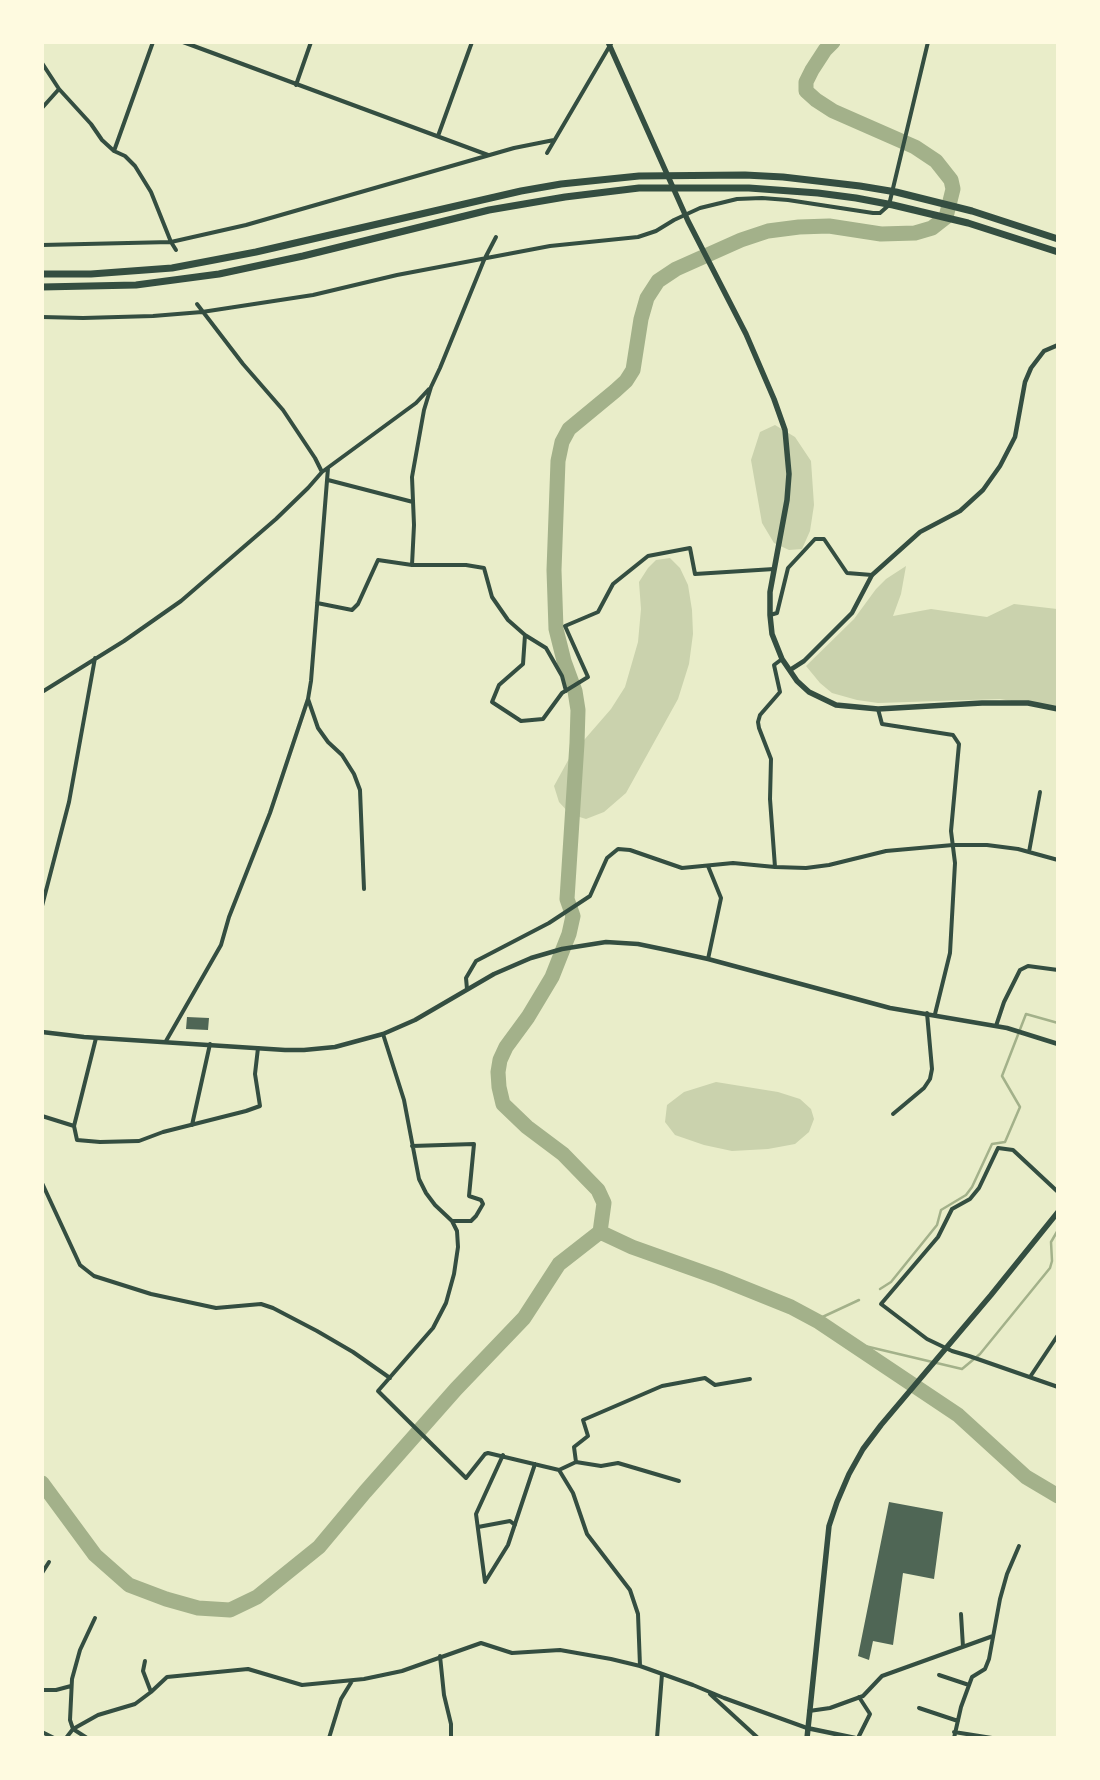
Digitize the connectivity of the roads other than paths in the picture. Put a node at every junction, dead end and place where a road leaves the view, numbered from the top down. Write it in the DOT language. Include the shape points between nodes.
graph roads {
  1 [pos="153,42"];
  2 [pos="183,42"];
  3 [pos="311,42"];
  4 [pos="472,42"];
  5 [pos="928,42"];
  6 [pos="610,44"];
  7 [pos="42,63"];
  8 [pos="296,85"];
  9 [pos="59,89"];
  10 [pos="42,108"];
  11 [pos="438,136"];
  12 [pos="554,140"];
  13 [pos="114,151"];
  14 [pos="547,153"];
  15 [pos="488,155"];
  16 [pos="686,218"];
  17 [pos="496,237"];
  18 [pos="1058,239"];
  19 [pos="171,242"];
  20 [pos="42,245"];
  21 [pos="176,250"];
  22 [pos="1058,252"];
  23 [pos="484,260"];
  24 [pos="42,274"];
  25 [pos="42,287"];
  26 [pos="197,304"];
  27 [pos="202,312"];
  28 [pos="42,317"];
  29 [pos="1058,345"];
  30 [pos="430,387"];
  31 [pos="328,468"];
  32 [pos="322,472"];
  33 [pos="328,480"];
  34 [pos="413,502"];
  35 [pos="412,564"];
  36 [pos="774,570"];
  37 [pos="872,575"];
  38 [pos="317,603"];
  39 [pos="770,616"];
  40 [pos="525,635"];
  41 [pos="95,658"];
  42 [pos="782,659"];
  43 [pos="790,670"];
  44 [pos="566,690"];
  45 [pos="42,692"];
  46 [pos="308,698"];
  47 [pos="878,709"];
  48 [pos="1058,709"];
  49 [pos="1040,792"];
  50 [pos="952,845"];
  51 [pos="1029,852"];
  52 [pos="1058,860"];
  53 [pos="708,866"];
  54 [pos="775,867"];
  55 [pos="364,889"];
  56 [pos="42,906"];
  57 [pos="708,959"];
  58 [pos="1058,970"];
  59 [pos="467,989"];
  60 [pos="927,1013"];
  61 [pos="935,1014"];
  62 [pos="996,1026"];
  63 [pos="42,1032"];
  64 [pos="383,1034"];
  65 [pos="96,1038"];
  66 [pos="166,1041"];
  67 [pos="210,1044"];
  68 [pos="1058,1044"];
  69 [pos="258,1048"];
  70 [pos="893,1114"];
  71 [pos="42,1116"];
  72 [pos="192,1125"];
  73 [pos="74,1126"];
  74 [pos="412,1146"];
  75 [pos="42,1183"];
  76 [pos="1058,1192"];
  77 [pos="1058,1212"];
  78 [pos="452,1221"];
  79 [pos="1058,1335"];
  80 [pos="1030,1377"];
  81 [pos="390,1378"];
  82 [pos="750,1379"];
  83 [pos="1058,1387"];
  84 [pos="503,1455"];
  85 [pos="576,1462"];
  86 [pos="535,1464"];
  87 [pos="559,1470"];
  88 [pos="679,1481"];
  89 [pos="516,1525"];
  90 [pos="478,1527"];
  91 [pos="1019,1546"];
  92 [pos="49,1562"];
  93 [pos="42,1573"];
  94 [pos="961,1614"];
  95 [pos="95,1618"];
  96 [pos="993,1636"];
  97 [pos="963,1647"];
  98 [pos="440,1656"];
  99 [pos="145,1661"];
  100 [pos="640,1666"];
  101 [pos="662,1674"];
  102 [pos="939,1675"];
  103 [pos="352,1681"];
  104 [pos="969,1685"];
  105 [pos="72,1686"];
  106 [pos="42,1690"];
  107 [pos="151,1692"];
  108 [pos="708,1692"];
  109 [pos="860,1697"];
  110 [pos="919,1708"];
  111 [pos="809,1711"];
  112 [pos="958,1721"];
  113 [pos="808,1728"];
  114 [pos="73,1729"];
  115 [pos="42,1732"];
  116 [pos="954,1732"];
  117 [pos="54,1738"];
  118 [pos="66,1738"];
  119 [pos="87,1738"];
  120 [pos="329,1738"];
  121 [pos="450,1738"];
  122 [pos="657,1738"];
  123 [pos="758,1738"];
  124 [pos="806,1738"];
  125 [pos="857,1738"];
  126 [pos="954,1738"];
  127 [pos="992,1738"];
  1 -- 13 [label="street"];
  2 -- 8 [label="street"];
  3 -- 8 [label="street"];
  4 -- 11 [label="street"];
  5 -- 16 [label="street" via="889,205 884,211 873,213 762,198 722,202 700,208"];
  6 -- 12 [label="street"];
  6 -- 16 [label="main road"];
  7 -- 9 [label="street"];
  8 -- 11 [label="street"];
  9 -- 10 [label="street"];
  9 -- 13 [label="street"];
  11 -- 15 [label="street"];
  12 -- 14 [label="street"];
  12 -- 15 [label="street"];
  13 -- 19 [label="street" via="125,156 139,172 151,192"];
  15 -- 19 [label="street" via="246,225"];
  16 -- 23 [label="street" via="674,220 638,237 550,246"];
  16 -- 36 [label="main road" via="746,334 785,430 790,474"];
  17 -- 23 [label="street"];
  18 -- 24 [label="highway" via="932,201 831,182 745,175 639,176 521,191 172,268"];
  19 -- 20 [label="street"];
  19 -- 21 [label="street"];
  22 -- 25 [label="highway" via="960,221 893,205 818,193 749,188 639,188 489,210 219,274 136,285"];
  23 -- 27 [label="street" via="397,275 313,295"];
  23 -- 30 [label="street"];
  26 -- 27 [label="street"];
  27 -- 28 [label="street"];
  27 -- 32 [label="street" via="283,410"];
  29 -- 37 [label="street" via="1044,351 1031,368 1015,437 983,490 960,511 920,532"];
  30 -- 31 [label="street" via="416,403"];
  30 -- 34 [label="street" via="412,477"];
  31 -- 32 [label="street"];
  31 -- 33 [label="street"];
  32 -- 41 [label="street" via="276,518 181,601"];
  33 -- 34 [label="street"];
  33 -- 38 [label="street"];
  34 -- 35 [label="street"];
  35 -- 38 [label="street" via="378,560 358,604 352,610"];
  35 -- 40 [label="street" via="484,568 492,597 508,620"];
  36 -- 39 [label="main road"];
  36 -- 44 [label="street" via="695,574 690,548 648,556 613,584 598,612 565,626 588,677"];
  37 -- 39 [label="street" via="847,572 824,539 815,539 788,568 778,613"];
  37 -- 43 [label="street" via="852,612"];
  38 -- 46 [label="street"];
  39 -- 42 [label="main road" via="772,634"];
  40 -- 44 [label="street" via="546,648"];
  40 -- 44 [label="street" via="522,664 499,685 492,702 521,721 543,718"];
  41 -- 45 [label="street"];
  41 -- 56 [label="street" via="69,802"];
  42 -- 43 [label="main road"];
  42 -- 54 [label="street" via="774,665 780,692 760,715 758,722 771,759"];
  43 -- 47 [label="main road" via="803,686 822,699 836,705"];
  46 -- 55 [label="street" via="318,728 342,755 360,790"];
  46 -- 66 [label="street" via="221,945"];
  47 -- 48 [label="main road" via="1028,703"];
  47 -- 50 [label="street" via="882,724 953,735 959,744"];
  49 -- 51 [label="street"];
  50 -- 51 [label="street" via="987,845"];
  50 -- 54 [label="street" via="886,852 806,868"];
  50 -- 61 [label="street" via="955,863 950,953"];
  51 -- 52 [label="street"];
  53 -- 54 [label="street" via="733,863"];
  53 -- 57 [label="street" via="721,898"];
  53 -- 59 [label="street" via="682,868 618,849 607,858 590,896 550,923 476,961 466,978"];
  57 -- 59 [label="street" via="638,944 606,942 531,958"];
  57 -- 60 [label="street" via="890,1008"];
  58 -- 62 [label="street" via="1028,966 1020,970"];
  59 -- 64 [label="street" via="415,1020"];
  60 -- 61 [label="street"];
  60 -- 70 [label="street" via="930,1079"];
  61 -- 62 [label="street"];
  62 -- 68 [label="street"];
  63 -- 65 [label="street"];
  64 -- 69 [label="street" via="327,1048"];
  64 -- 74 [label="street" via="404,1100"];
  65 -- 66 [label="street"];
  65 -- 73 [label="street"];
  66 -- 67 [label="street"];
  67 -- 69 [label="street"];
  67 -- 72 [label="street"];
  69 -- 72 [label="street" via="256,1074 260,1106"];
  71 -- 73 [label="street"];
  72 -- 73 [label="street" via="139,1141 100,1142 77,1140"];
  74 -- 78 [label="street" via="419,1179 426,1193"];
  74 -- 78 [label="street" via="474,1144 469,1196 484,1204 471,1221"];
  75 -- 81 [label="street" via="80,1265 94,1276 151,1294 216,1308 267,1306 353,1352"];
  76 -- 80 [label="street" via="1013,1150 998,1148 979,1188 970,1199 952,1209 938,1237 881,1304 927,1339 952,1351"];
  77 -- 111 [label="main road" via="881,1425 848,1474 829,1526"];
  78 -- 81 [label="street" via="458,1247 446,1303 433,1328"];
  79 -- 80 [label="street"];
  80 -- 83 [label="street"];
  81 -- 84 [label="street" via="378,1391 466,1478 484,1454"];
  82 -- 85 [label="street" via="715,1385 705,1378 662,1386 583,1420 588,1436 574,1447"];
  84 -- 86 [label="street"];
  84 -- 90 [label="street" via="476,1514"];
  85 -- 87 [label="street"];
  85 -- 88 [label="street" via="601,1466 618,1463"];
  86 -- 87 [label="street"];
  86 -- 89 [label="street"];
  87 -- 100 [label="street" via="573,1493 587,1534 630,1590 638,1614"];
  89 -- 90 [label="street" via="510,1521"];
  89 -- 90 [label="street" via="508,1545 485,1582"];
  91 -- 96 [label="street" via="1007,1574"];
  92 -- 93 [label="street"];
  94 -- 97 [label="street"];
  95 -- 105 [label="street" via="80,1650"];
  96 -- 97 [label="street"];
  96 -- 104 [label="street" via="985,1669 972,1677"];
  97 -- 109 [label="street" via="882,1676"];
  98 -- 100 [label="street" via="481,1643 512,1653 560,1650"];
  98 -- 103 [label="street" via="402,1671"];
  98 -- 121 [label="street" via="444,1696 452,1724"];
  99 -- 107 [label="street" via="143,1671"];
  100 -- 101 [label="street"];
  101 -- 108 [label="street"];
  101 -- 122 [label="street"];
  102 -- 104 [label="street"];
  103 -- 107 [label="street" via="302,1685 248,1669 167,1678"];
  103 -- 120 [label="street" via="341,1699"];
  104 -- 112 [label="street"];
  105 -- 106 [label="street"];
  105 -- 114 [label="street" via="70,1720"];
  107 -- 114 [label="street" via="135,1704 98,1715"];
  108 -- 113 [label="street"];
  108 -- 123 [label="street"];
  109 -- 111 [label="street" via="830,1708"];
  109 -- 125 [label="street" via="870,1714"];
  110 -- 112 [label="street"];
  111 -- 113 [label="main road"];
  112 -- 116 [label="street"];
  113 -- 124 [label="main road"];
  113 -- 125 [label="street"];
  114 -- 118 [label="street"];
  114 -- 119 [label="street"];
  115 -- 117 [label="street"];
  116 -- 126 [label="street"];
  116 -- 127 [label="street"];
}
